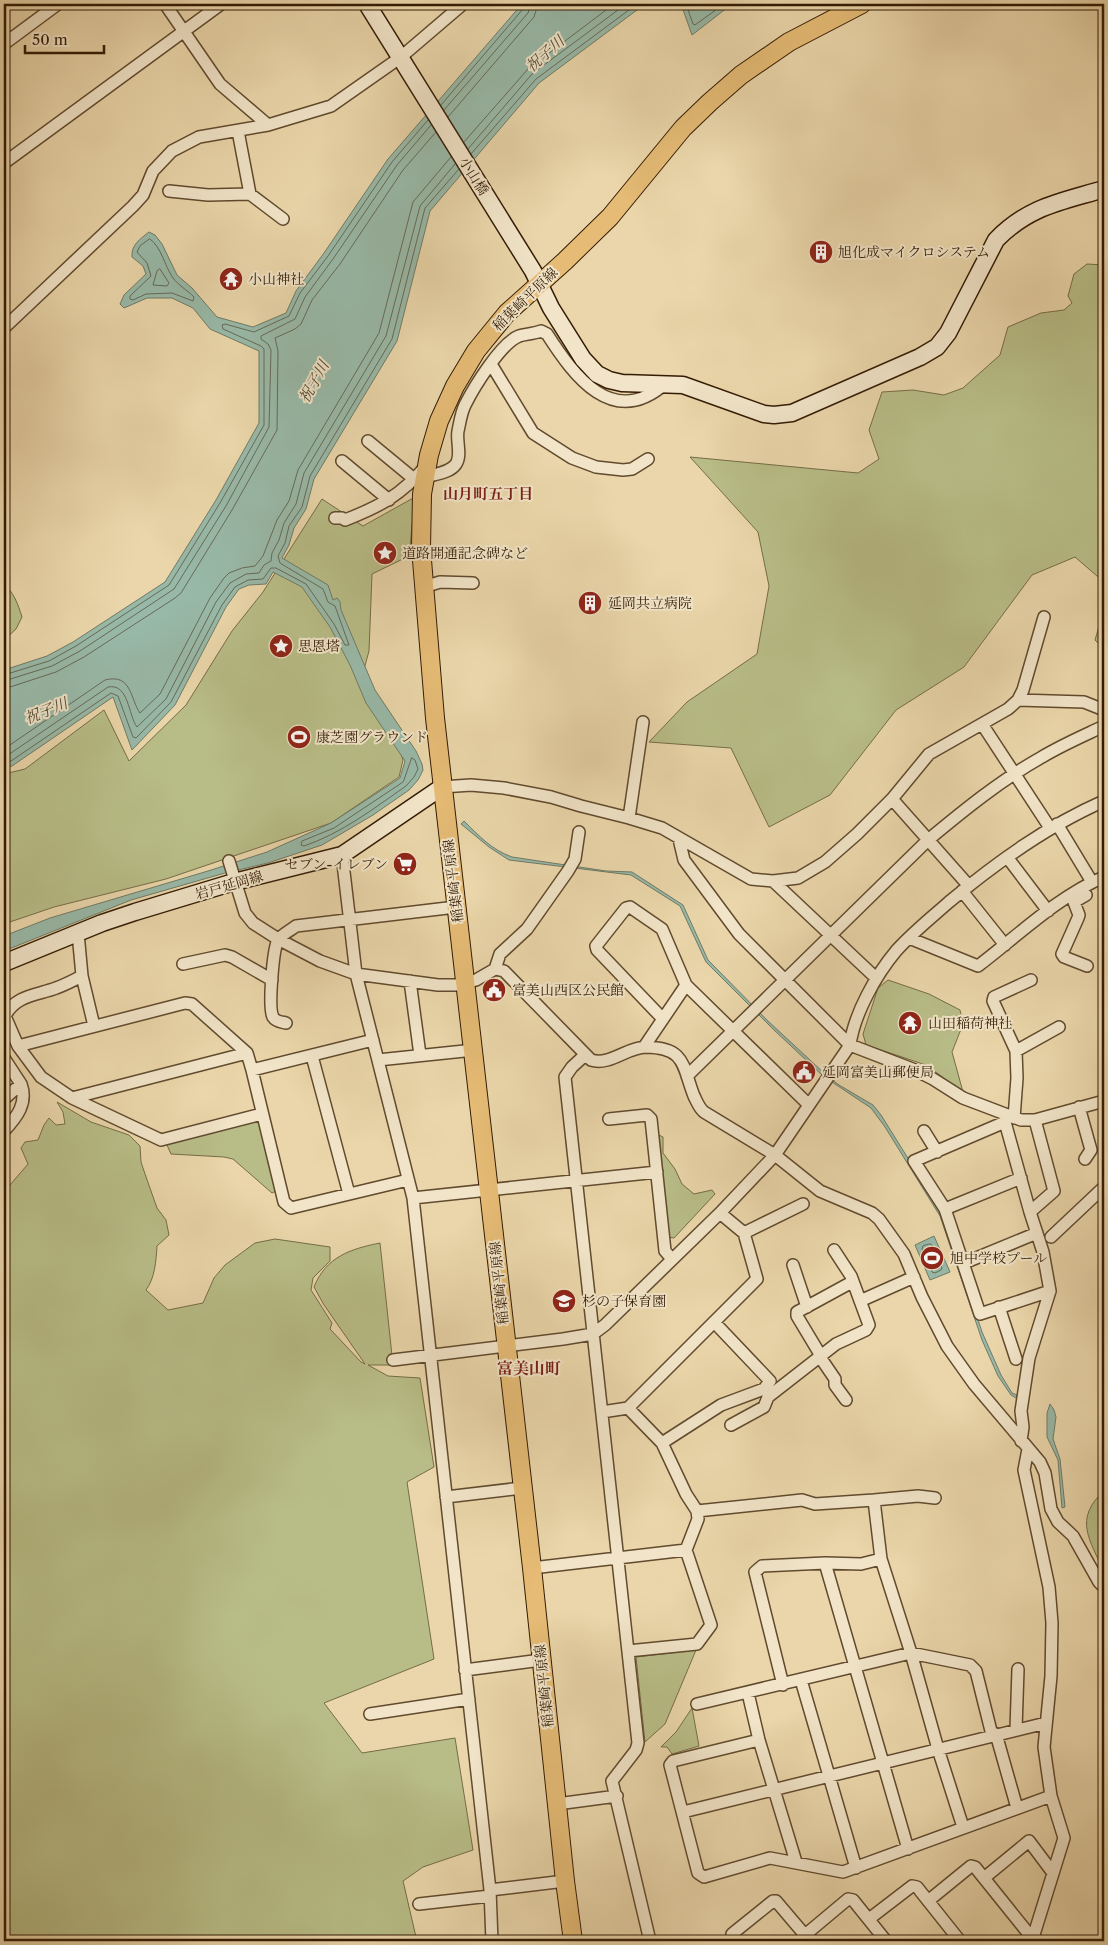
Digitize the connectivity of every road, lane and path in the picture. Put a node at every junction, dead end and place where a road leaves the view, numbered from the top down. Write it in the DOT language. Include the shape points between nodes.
graph roads {
  1 [pos="58,4"];
  2 [pos="165,4"];
  3 [pos="221,4"];
  4 [pos="367,4"];
  5 [pos="463,4"];
  6 [pos="862,4"];
  7 [pos="184,31"];
  8 [pos="4,44"];
  9 [pos="401,57"];
  10 [pos="268,125"];
  11 [pos="238,131"];
  12 [pos="4,163"];
  13 [pos="1104,189"];
  14 [pos="169,191"];
  15 [pos="250,194"];
  16 [pos="283,219"];
  17 [pos="536,277"];
  18 [pos="4,328"];
  19 [pos="491,364"];
  20 [pos="576,364"];
  21 [pos="368,441"];
  22 [pos="648,459"];
  23 [pos="342,461"];
  24 [pos="422,473"];
  25 [pos="389,500"];
  26 [pos="335,518"];
  27 [pos="473,583"];
  28 [pos="424,587"];
  29 [pos="1044,617"];
  30 [pos="1018,700"];
  31 [pos="1104,710"];
  32 [pos="643,722"];
  33 [pos="982,724"];
  34 [pos="1104,726"];
  35 [pos="1014,774"];
  36 [pos="442,788"];
  37 [pos="892,799"];
  38 [pos="1104,801"];
  39 [pos="629,818"];
  40 [pos="1054,826"];
  41 [pos="579,832"];
  42 [pos="679,839"];
  43 [pos="928,840"];
  44 [pos="342,855"];
  45 [pos="1007,857"];
  46 [pos="229,861"];
  47 [pos="1104,877"];
  48 [pos="773,881"];
  49 [pos="234,882"];
  50 [pos="1092,882"];
  51 [pos="1104,884"];
  52 [pos="966,889"];
  53 [pos="456,907"];
  54 [pos="1048,911"];
  55 [pos="349,919"];
  56 [pos="78,933"];
  57 [pos="830,935"];
  58 [pos="909,938"];
  59 [pos="278,939"];
  60 [pos="1004,946"];
  61 [pos="4,963"];
  62 [pos="183,964"];
  63 [pos="1087,966"];
  64 [pos="495,969"];
  65 [pos="356,974"];
  66 [pos="82,976"];
  67 [pos="876,978"];
  68 [pos="785,979"];
  69 [pos="272,980"];
  70 [pos="1031,980"];
  71 [pos="410,981"];
  72 [pos="466,982"];
  73 [pos="686,985"];
  74 [pos="664,1019"];
  75 [pos="286,1023"];
  76 [pos="94,1026"];
  77 [pos="1059,1027"];
  78 [pos="732,1031"];
  79 [pos="373,1040"];
  80 [pos="850,1045"];
  81 [pos="18,1046"];
  82 [pos="644,1047"];
  83 [pos="474,1050"];
  84 [pos="1016,1050"];
  85 [pos="247,1053"];
  86 [pos="420,1055"];
  87 [pos="312,1056"];
  88 [pos="585,1056"];
  89 [pos="4,1058"];
  90 [pos="378,1060"];
  91 [pos="252,1070"];
  92 [pos="687,1076"];
  93 [pos="21,1084"];
  94 [pos="72,1098"];
  95 [pos="4,1099"];
  96 [pos="1104,1101"];
  97 [pos="809,1105"];
  98 [pos="1079,1107"];
  99 [pos="262,1114"];
  100 [pos="609,1119"];
  101 [pos="1009,1119"];
  102 [pos="1035,1120"];
  103 [pos="4,1131"];
  104 [pos="924,1131"];
  105 [pos="937,1152"];
  106 [pos="775,1155"];
  107 [pos="1085,1160"];
  108 [pos="656,1172"];
  109 [pos="1021,1178"];
  110 [pos="408,1180"];
  111 [pos="577,1181"];
  112 [pos="1104,1187"];
  113 [pos="490,1191"];
  114 [pos="348,1194"];
  115 [pos="414,1198"];
  116 [pos="803,1204"];
  117 [pos="945,1209"];
  118 [pos="1030,1212"];
  119 [pos="720,1213"];
  120 [pos="744,1233"];
  121 [pos="1037,1233"];
  122 [pos="1051,1236"];
  123 [pos="834,1250"];
  124 [pos="672,1259"];
  125 [pos="964,1263"];
  126 [pos="793,1265"];
  127 [pos="914,1277"];
  128 [pos="852,1282"];
  129 [pos="1050,1291"];
  130 [pos="860,1301"];
  131 [pos="807,1306"];
  132 [pos="999,1308"];
  133 [pos="714,1322"];
  134 [pos="593,1334"];
  135 [pos="506,1346"];
  136 [pos="432,1354"];
  137 [pos="820,1357"];
  138 [pos="1016,1359"];
  139 [pos="394,1360"];
  140 [pos="846,1400"];
  141 [pos="628,1408"];
  142 [pos="602,1412"];
  143 [pos="731,1425"];
  144 [pos="662,1443"];
  145 [pos="1025,1445"];
  146 [pos="522,1488"];
  147 [pos="446,1497"];
  148 [pos="935,1498"];
  149 [pos="874,1500"];
  150 [pos="697,1511"];
  151 [pos="686,1550"];
  152 [pos="618,1558"];
  153 [pos="880,1559"];
  154 [pos="825,1563"];
  155 [pos="532,1568"];
  156 [pos="1104,1587"];
  157 [pos="628,1651"];
  158 [pos="911,1653"];
  159 [pos="541,1660"];
  160 [pos="854,1666"];
  161 [pos="1018,1669"];
  162 [pos="465,1670"];
  163 [pos="801,1680"];
  164 [pos="783,1685"];
  165 [pos="748,1693"];
  166 [pos="468,1699"];
  167 [pos="697,1704"];
  168 [pos="370,1714"];
  169 [pos="1046,1723"];
  170 [pos="1016,1729"];
  171 [pos="994,1735"];
  172 [pos="760,1740"];
  173 [pos="938,1749"];
  174 [pos="883,1763"];
  175 [pos="829,1776"];
  176 [pos="775,1790"];
  177 [pos="617,1796"];
  178 [pos="1050,1796"];
  179 [pos="557,1804"];
  180 [pos="1017,1808"];
  181 [pos="683,1812"];
  182 [pos="963,1827"];
  183 [pos="908,1849"];
  184 [pos="796,1862"];
  185 [pos="856,1868"];
  186 [pos="1054,1872"];
  187 [pos="984,1878"];
  188 [pos="564,1881"];
  189 [pos="490,1893"];
  190 [pos="928,1901"];
  191 [pos="419,1904"];
  192 [pos="869,1920"];
  193 [pos="808,1938"];
  194 [pos="1033,1938"];
  195 [pos="492,1941"];
  196 [pos="573,1941"];
  197 [pos="650,1941"];
  198 [pos="736,1941"];
  199 [pos="886,1941"];
  200 [pos="960,1941"];
  1 -- 8 [label="street"];
  2 -- 7 [label="street"];
  3 -- 7 [label="street"];
  4 -- 9 [label="street, 小山橋"];
  5 -- 9 [label="street"];
  6 -- 17 [label="main road, 稲葉崎平原線" via="788,42 741,75 682,128 610,217 565,261"];
  7 -- 10 [label="street" via="220,84"];
  7 -- 12 [label="street"];
  9 -- 10 [label="street" via="331,106"];
  9 -- 17 [label="street, 小山橋"];
  10 -- 11 [label="street"];
  11 -- 15 [label="street"];
  11 -- 18 [label="street" via="199,137 172,151 153,171 133,206"];
  13 -- 20 [label="street, 小山橋" via="1044,206 1007,228 996,240 948,333 937,347 792,413 764,414 683,385 609,380"];
  14 -- 15 [label="street" via="208,195"];
  15 -- 16 [label="street"];
  17 -- 20 [label="street, 小山橋"];
  17 -- 24 [label="main road, 稲葉崎平原線" via="476,351 455,386 438,422"];
  19 -- 20 [label="street" via="501,350 519,336 541,331"];
  19 -- 22 [label="street" via="533,433 572,458 596,467 623,470 632,469"];
  19 -- 24 [label="street" via="464,406 457,436 457,463 445,472"];
  21 -- 24 [label="street"];
  23 -- 25 [label="street"];
  24 -- 25 [label="street"];
  24 -- 28 [label="main road, 稲葉崎平原線"];
  25 -- 26 [label="street" via="345,520"];
  27 -- 28 [label="street" via="440,582"];
  28 -- 36 [label="main road, 稲葉崎平原線"];
  29 -- 30 [label="street"];
  30 -- 31 [label="street" via="1084,702"];
  30 -- 33 [label="street"];
  32 -- 39 [label="street"];
  33 -- 35 [label="street"];
  33 -- 37 [label="street" via="929,754"];
  34 -- 35 [label="street"];
  35 -- 40 [label="street"];
  35 -- 43 [label="street"];
  36 -- 39 [label="street" via="472,785 504,788 551,796"];
  36 -- 44 [label="street, 岩戸延岡線"];
  36 -- 53 [label="main road, 稲葉崎平原線"];
  37 -- 43 [label="street"];
  37 -- 48 [label="street" via="825,862 798,878"];
  38 -- 40 [label="street"];
  39 -- 42 [label="street" via="662,828"];
  40 -- 45 [label="street"];
  40 -- 50 [label="street"];
  41 -- 64 [label="street" via="575,859 527,929 500,954"];
  42 -- 48 [label="street" via="751,879"];
  42 -- 68 [label="street" via="684,860 723,913 739,934"];
  43 -- 52 [label="street"];
  43 -- 57 [label="street"];
  44 -- 49 [label="street, 岩戸延岡線"];
  44 -- 55 [label="street"];
  45 -- 52 [label="street"];
  45 -- 54 [label="street"];
  46 -- 49 [label="street"];
  47 -- 50 [label="street"];
  48 -- 57 [label="street"];
  49 -- 56 [label="street, 岩戸延岡線"];
  49 -- 59 [label="street" via="245,913 253,923"];
  50 -- 54 [label="street"];
  51 -- 63 [label="street" via="1074,902 1079,915 1062,954"];
  52 -- 58 [label="street"];
  52 -- 60 [label="street"];
  53 -- 55 [label="street"];
  53 -- 72 [label="main road, 稲葉崎平原線"];
  54 -- 60 [label="street"];
  55 -- 59 [label="street" via="296,926"];
  55 -- 65 [label="street"];
  56 -- 61 [label="street, 岩戸延岡線"];
  56 -- 66 [label="street"];
  57 -- 67 [label="street"];
  57 -- 68 [label="street"];
  58 -- 60 [label="street" via="978,966"];
  58 -- 67 [label="street"];
  59 -- 65 [label="street" via="320,961"];
  59 -- 69 [label="street"];
  62 -- 69 [label="street" via="232,957"];
  64 -- 72 [label="street"];
  64 -- 88 [label="street" via="504,970"];
  65 -- 71 [label="street"];
  65 -- 79 [label="street"];
  66 -- 76 [label="street"];
  66 -- 81 [label="street" via="55,989 30,994 8,1009 5,1016"];
  67 -- 80 [label="street" via="852,1030"];
  68 -- 78 [label="street"];
  68 -- 80 [label="street"];
  69 -- 75 [label="street" via="270,1005 273,1017"];
  70 -- 84 [label="street" via="994,998"];
  71 -- 72 [label="street" via="438,985"];
  71 -- 86 [label="street"];
  72 -- 83 [label="main road, 稲葉崎平原線"];
  73 -- 74 [label="street"];
  73 -- 74 [label="street" via="662,929 630,907 626,908 596,950"];
  73 -- 78 [label="street"];
  74 -- 82 [label="street"];
  76 -- 81 [label="street"];
  76 -- 85 [label="street" via="185,1003 192,1004"];
  77 -- 84 [label="street"];
  78 -- 92 [label="street"];
  78 -- 97 [label="street"];
  79 -- 87 [label="street"];
  79 -- 90 [label="street"];
  80 -- 97 [label="street"];
  80 -- 101 [label="street" via="915,1070 963,1098"];
  81 -- 94 [label="street" via="41,1077"];
  82 -- 88 [label="street" via="597,1062"];
  82 -- 92 [label="street" via="676,1054"];
  83 -- 86 [label="street"];
  83 -- 113 [label="main road, 稲葉崎平原線"];
  84 -- 101 [label="street" via="1017,1078"];
  85 -- 91 [label="street"];
  85 -- 94 [label="street"];
  86 -- 90 [label="street"];
  87 -- 91 [label="street"];
  87 -- 114 [label="street"];
  88 -- 111 [label="street" via="565,1077"];
  89 -- 93 [label="street"];
  90 -- 110 [label="street"];
  91 -- 99 [label="street"];
  92 -- 106 [label="street" via="701,1109"];
  93 -- 95 [label="street"];
  93 -- 103 [label="street" via="24,1092 22,1107"];
  94 -- 99 [label="street" via="161,1140"];
  96 -- 98 [label="street"];
  97 -- 106 [label="street"];
  98 -- 102 [label="street"];
  98 -- 107 [label="street" via="1091,1150"];
  99 -- 114 [label="street" via="284,1202 291,1208"];
  100 -- 108 [label="street" via="647,1115 651,1118"];
  101 -- 102 [label="street"];
  101 -- 105 [label="street"];
  101 -- 109 [label="street"];
  102 -- 118 [label="street" via="1054,1191"];
  104 -- 105 [label="street"];
  105 -- 117 [label="street" via="914,1161"];
  106 -- 119 [label="street"];
  106 -- 127 [label="street" via="820,1191 872,1213 904,1254"];
  108 -- 111 [label="street"];
  108 -- 124 [label="street" via="665,1251"];
  109 -- 117 [label="street"];
  109 -- 118 [label="street"];
  110 -- 114 [label="street"];
  110 -- 115 [label="street"];
  111 -- 113 [label="street"];
  111 -- 134 [label="street"];
  112 -- 122 [label="street"];
  113 -- 115 [label="street"];
  113 -- 135 [label="main road, 稲葉崎平原線"];
  115 -- 136 [label="street"];
  116 -- 120 [label="street"];
  117 -- 125 [label="street"];
  118 -- 121 [label="street"];
  119 -- 120 [label="street"];
  119 -- 124 [label="street"];
  120 -- 133 [label="street" via="757,1279"];
  121 -- 125 [label="street"];
  121 -- 129 [label="street"];
  123 -- 128 [label="street"];
  124 -- 134 [label="street"];
  125 -- 132 [label="street" via="980,1314"];
  126 -- 131 [label="street"];
  127 -- 130 [label="street"];
  127 -- 145 [label="street" via="947,1346"];
  128 -- 130 [label="street"];
  128 -- 131 [label="street"];
  129 -- 132 [label="street"];
  129 -- 145 [label="street" via="1029,1358 1021,1410"];
  130 -- 137 [label="street" via="869,1325 866,1330 836,1344"];
  131 -- 137 [label="street" via="797,1316"];
  132 -- 138 [label="street"];
  133 -- 141 [label="street"];
  133 -- 144 [label="street" via="770,1381 764,1389 721,1405"];
  134 -- 135 [label="street"];
  134 -- 142 [label="street"];
  135 -- 136 [label="street"];
  135 -- 146 [label="main road, 稲葉崎平原線"];
  136 -- 139 [label="street"];
  136 -- 147 [label="street"];
  137 -- 140 [label="street"];
  137 -- 143 [label="street" via="768,1397 764,1407"];
  141 -- 142 [label="street"];
  141 -- 144 [label="street"];
  142 -- 152 [label="street"];
  144 -- 150 [label="street"];
  145 -- 156 [label="street" via="1045,1473 1051,1508 1058,1522 1073,1536"];
  145 -- 169 [label="street" via="1024,1470 1049,1587 1052,1622"];
  146 -- 147 [label="street"];
  146 -- 155 [label="main road, 稲葉崎平原線"];
  147 -- 162 [label="street"];
  148 -- 149 [label="street" via="918,1496"];
  149 -- 150 [label="street" via="815,1504 802,1500"];
  149 -- 153 [label="street"];
  150 -- 151 [label="street" via="698,1519"];
  151 -- 152 [label="street"];
  151 -- 157 [label="street" via="711,1625 697,1644"];
  152 -- 155 [label="street"];
  152 -- 157 [label="street"];
  153 -- 154 [label="street" via="861,1564"];
  153 -- 158 [label="street"];
  154 -- 160 [label="street"];
  154 -- 164 [label="street" via="762,1566 755,1572"];
  155 -- 159 [label="main road, 稲葉崎平原線"];
  157 -- 177 [label="street" via="638,1743 612,1781"];
  158 -- 160 [label="street"];
  158 -- 171 [label="street" via="970,1664 976,1671"];
  158 -- 173 [label="street"];
  159 -- 162 [label="street"];
  159 -- 179 [label="main road, 稲葉崎平原線"];
  160 -- 163 [label="street"];
  160 -- 174 [label="street"];
  161 -- 170 [label="street"];
  162 -- 166 [label="street"];
  163 -- 164 [label="street"];
  163 -- 175 [label="street"];
  164 -- 165 [label="street"];
  165 -- 167 [label="street"];
  165 -- 172 [label="street"];
  166 -- 168 [label="street"];
  166 -- 189 [label="street"];
  169 -- 170 [label="street"];
  169 -- 178 [label="street" via="1044,1747"];
  170 -- 171 [label="street"];
  171 -- 173 [label="street"];
  171 -- 180 [label="street"];
  172 -- 176 [label="street"];
  172 -- 181 [label="street" via="673,1761 670,1765"];
  173 -- 174 [label="street"];
  173 -- 182 [label="street"];
  174 -- 175 [label="street"];
  174 -- 183 [label="street"];
  175 -- 176 [label="street"];
  175 -- 185 [label="street"];
  176 -- 181 [label="street"];
  176 -- 184 [label="street"];
  177 -- 179 [label="street"];
  177 -- 197 [label="street"];
  178 -- 180 [label="street"];
  178 -- 186 [label="street" via="1064,1838"];
  179 -- 188 [label="main road, 稲葉崎平原線"];
  180 -- 182 [label="street"];
  181 -- 184 [label="street" via="698,1873 704,1877 770,1858"];
  182 -- 183 [label="street"];
  183 -- 185 [label="street"];
  184 -- 185 [label="street" via="843,1872"];
  186 -- 187 [label="street" via="1029,1841"];
  186 -- 194 [label="street"];
  187 -- 190 [label="street" via="971,1866"];
  187 -- 194 [label="street"];
  188 -- 189 [label="street"];
  188 -- 196 [label="main road, 稲葉崎平原線"];
  189 -- 191 [label="street"];
  189 -- 195 [label="street"];
  190 -- 192 [label="street" via="917,1887 912,1886"];
  190 -- 200 [label="street"];
  192 -- 193 [label="street" via="853,1900 848,1899"];
  192 -- 199 [label="street"];
  193 -- 198 [label="street" via="773,1901 732,1934"];
}
